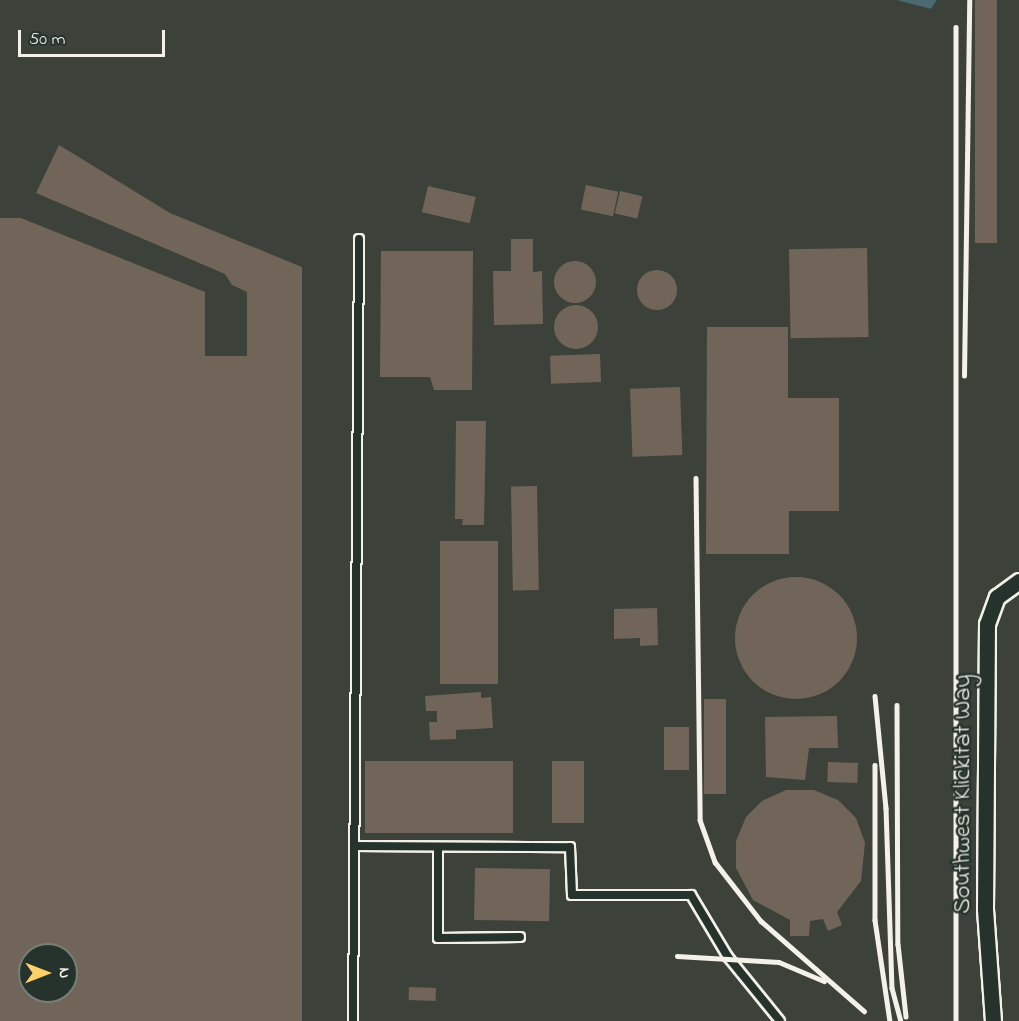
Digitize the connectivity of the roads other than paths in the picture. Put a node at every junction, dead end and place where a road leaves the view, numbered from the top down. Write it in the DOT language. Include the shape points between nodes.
graph roads {
  1 [pos="359,239"];
  2 [pos="1019,581"];
  3 [pos="356,846"];
  4 [pos="438,847"];
  5 [pos="520,937"];
  6 [pos="353,1021"];
  7 [pos="780,1021"];
  8 [pos="993,1021"];
  1 -- 3 [label="lane"];
  2 -- 8 [label="street, Southwest Klickitat Way" via="997,597 987,624 985,909"];
  3 -- 4 [label="lane"];
  3 -- 6 [label="lane"];
  4 -- 5 [label="lane" via="438,938"];
  4 -- 7 [label="lane" via="570,847 572,895 691,895 728,957"];
}
